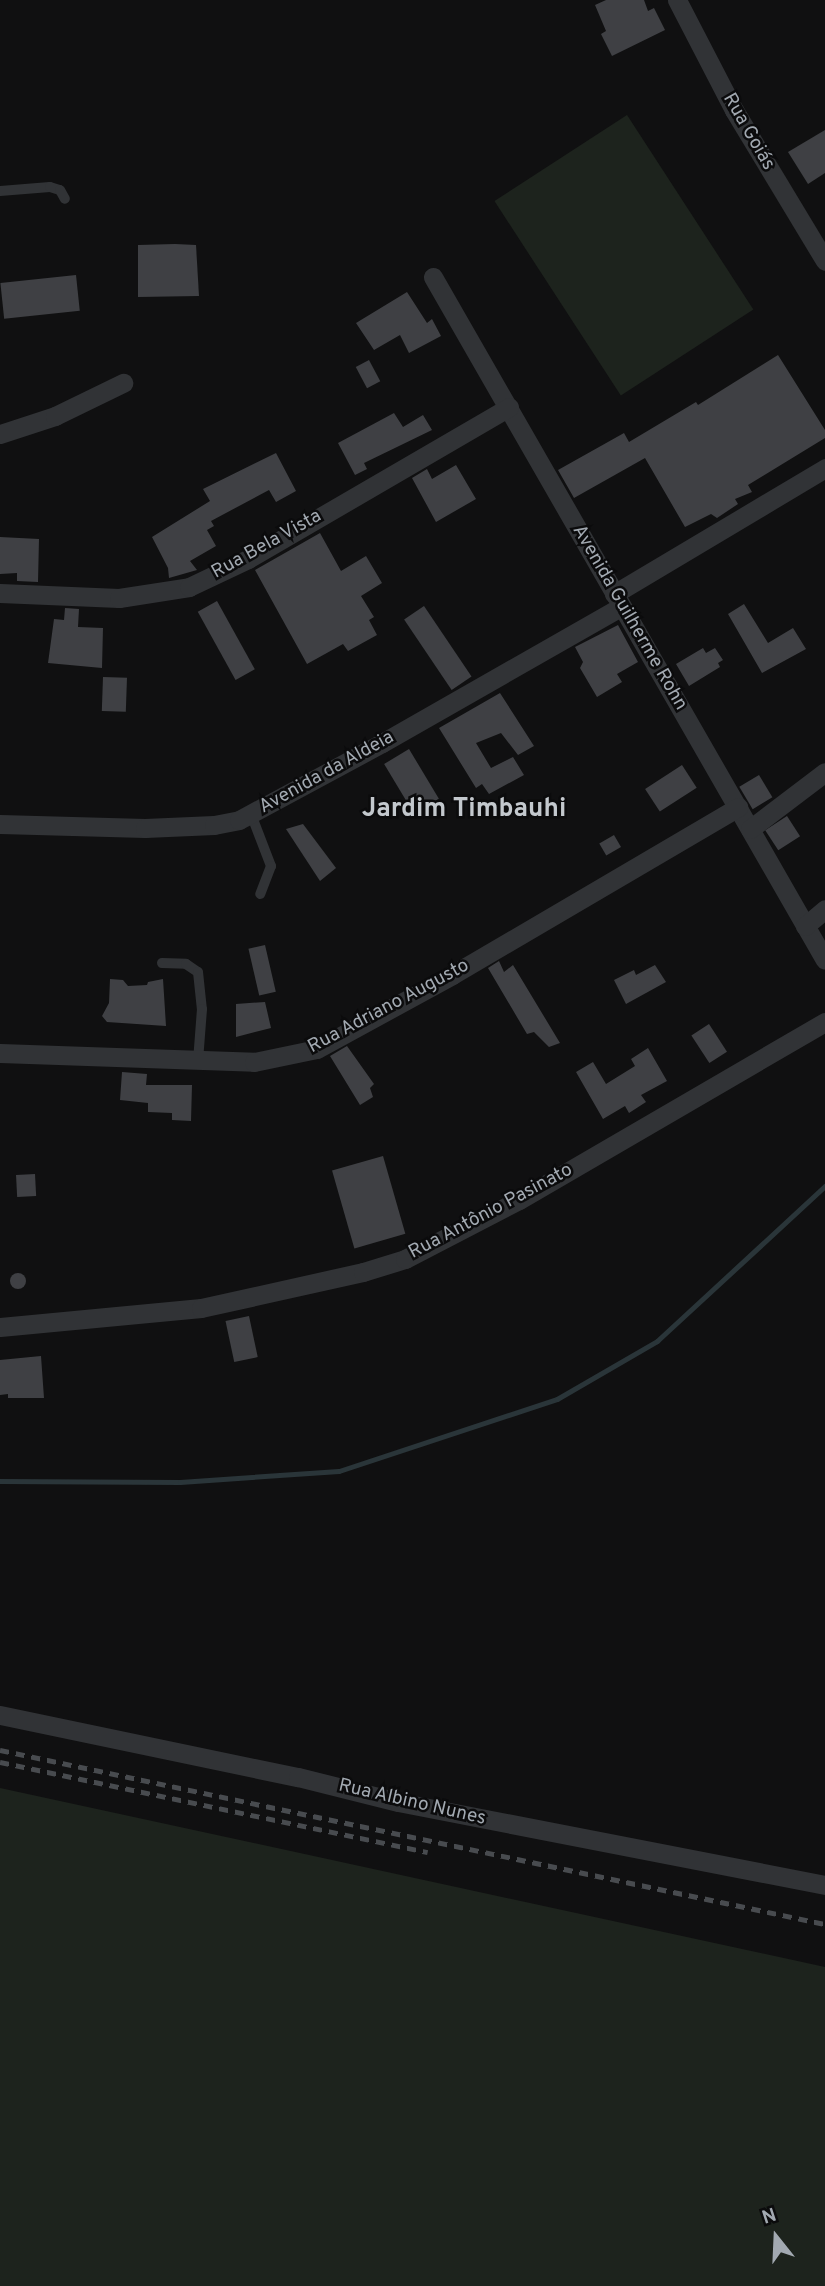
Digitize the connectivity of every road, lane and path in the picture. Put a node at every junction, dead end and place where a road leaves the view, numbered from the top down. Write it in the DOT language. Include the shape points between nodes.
graph roads {
  1 [pos="677,0"];
  2 [pos="0,191"];
  3 [pos="65,199"];
  4 [pos="825,261"];
  5 [pos="433,277"];
  6 [pos="123,383"];
  7 [pos="509,407"];
  8 [pos="0,434"];
  9 [pos="825,468"];
  10 [pos="0,593"];
  11 [pos="618,600"];
  12 [pos="825,772"];
  13 [pos="738,807"];
  14 [pos="251,814"];
  15 [pos="0,824"];
  16 [pos="750,829"];
  17 [pos="260,894"];
  18 [pos="825,909"];
  19 [pos="805,926"];
  20 [pos="825,960"];
  21 [pos="162,963"];
  22 [pos="825,1022"];
  23 [pos="0,1053"];
  24 [pos="198,1061"];
  25 [pos="0,1327"];
  26 [pos="0,1715"];
  27 [pos="825,1885"];
  1 -- 4 [label="street, Rua Goiás" via="734,110"];
  2 -- 3 [label="lane" via="50,187 60,190"];
  5 -- 7 [label="street, Avenida Guilherme Rohn"];
  6 -- 8 [label="street" via="55,416"];
  7 -- 10 [label="street, Rua Bela Vista" via="259,552 189,587 120,598"];
  7 -- 11 [label="street, Avenida Guilherme Rohn"];
  9 -- 11 [label="street, Avenida da Aldeia"];
  11 -- 13 [label="street, Avenida Guilherme Rohn"];
  11 -- 14 [label="street, Avenida da Aldeia"];
  12 -- 16 [label="street"];
  13 -- 16 [label="street, Avenida Guilherme Rohn"];
  13 -- 24 [label="street, Rua Adriano Augusto" via="317,1049 254,1062"];
  14 -- 15 [label="street, Avenida da Aldeia" via="214,825 185,827"];
  14 -- 17 [label="lane" via="271,866"];
  16 -- 19 [label="street, Avenida Guilherme Rohn"];
  18 -- 19 [label="street"];
  19 -- 20 [label="street, Avenida Guilherme Rohn"];
  21 -- 24 [label="lane" via="186,964 198,972 202,1009"];
  22 -- 25 [label="street, Rua Antônio Pasinato" via="519,1200 405,1259 201,1308"];
  23 -- 24 [label="street, Rua Adriano Augusto"];
  26 -- 27 [label="street, Rua Albino Nunes" via="398,1802"];
}
